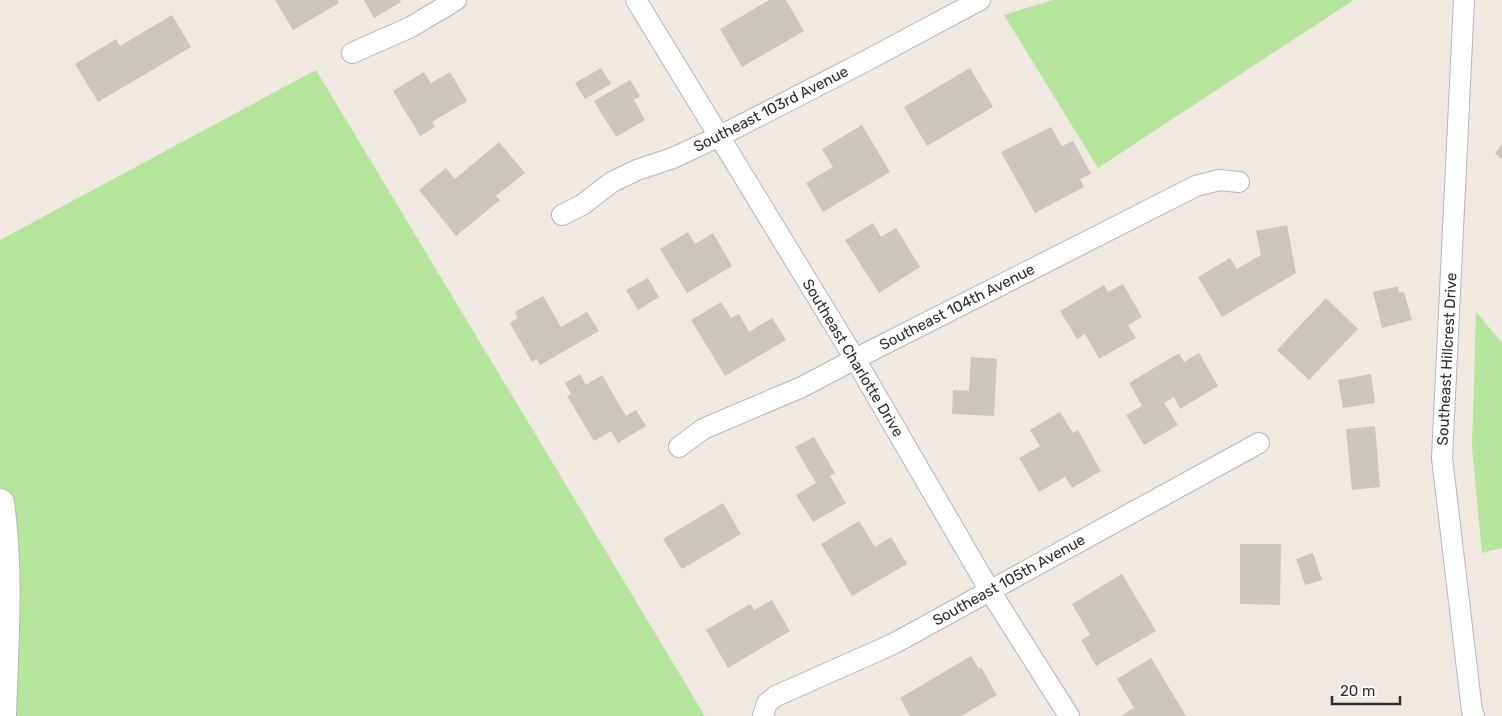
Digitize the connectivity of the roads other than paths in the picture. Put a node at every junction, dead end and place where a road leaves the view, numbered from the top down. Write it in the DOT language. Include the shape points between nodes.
graph roads {
  1 [pos="456,0"];
  2 [pos="636,0"];
  3 [pos="980,0"];
  4 [pos="1464,0"];
  5 [pos="352,53"];
  6 [pos="720,136"];
  7 [pos="1239,182"];
  8 [pos="562,215"];
  9 [pos="855,359"];
  10 [pos="1259,443"];
  11 [pos="679,447"];
  12 [pos="0,503"];
  13 [pos="990,591"];
  14 [pos="1471,714"];
  15 [pos="2,716"];
  16 [pos="762,716"];
  17 [pos="1069,716"];
  1 -- 5 [label="street" via="411,27"];
  2 -- 6 [label="street, Southeast Charlotte Drive"];
  3 -- 6 [label="street, Southeast 103rd Avenue"];
  4 -- 14 [label="street, Southeast Hillcrest Drive" via="1442,458"];
  6 -- 8 [label="street, Southeast 103rd Avenue" via="612,182 582,205"];
  6 -- 9 [label="street, Southeast Charlotte Drive"];
  7 -- 9 [label="street, Southeast 104th Avenue" via="1218,180 1196,186"];
  9 -- 11 [label="street, Southeast 104th Avenue" via="802,387 703,430"];
  9 -- 13 [label="street, Southeast Charlotte Drive"];
  10 -- 13 [label="street, Southeast 105th Avenue"];
  12 -- 15 [label="street" via="5,571"];
  13 -- 16 [label="street, Southeast 105th Avenue" via="893,644 776,696 768,703"];
  13 -- 17 [label="street, Southeast Charlotte Drive"];
}
